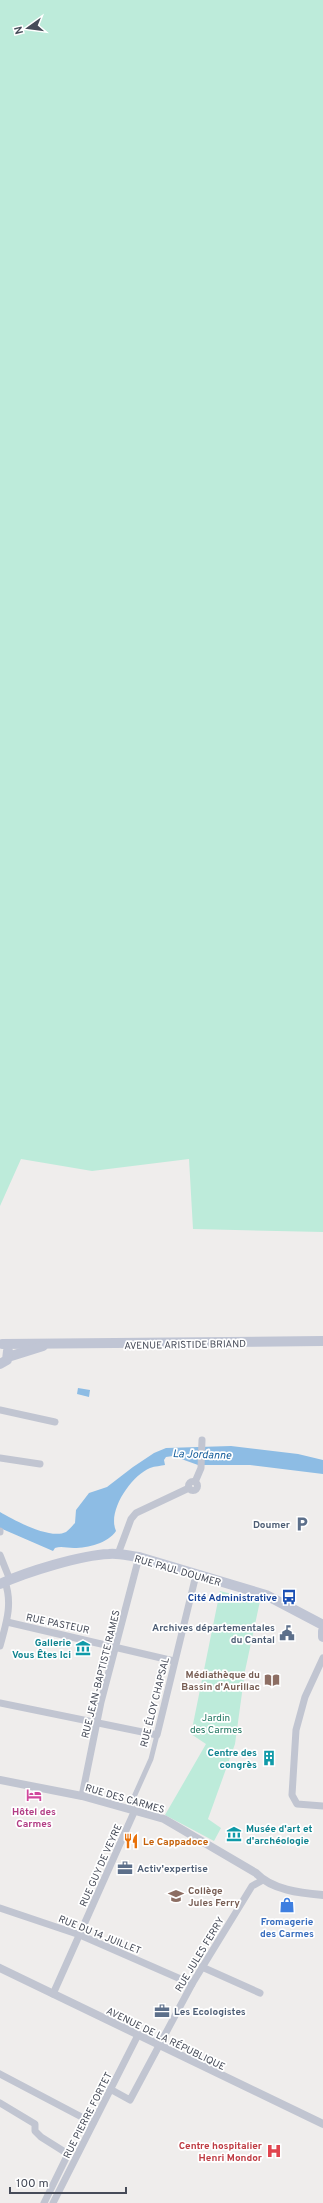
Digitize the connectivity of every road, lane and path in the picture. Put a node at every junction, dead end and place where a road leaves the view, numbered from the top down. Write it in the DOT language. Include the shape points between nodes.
graph roads {
  1 [pos="323,1341"];
  2 [pos="1,1344"];
  3 [pos="47,1345"];
  4 [pos="3,1362"];
  5 [pos="0,1410"];
  6 [pos="54,1422"];
  7 [pos="202,1440"];
  8 [pos="0,1458"];
  9 [pos="40,1464"];
  10 [pos="118,1554"];
  11 [pos="0,1555"];
  12 [pos="139,1557"];
  13 [pos="196,1575"];
  14 [pos="4,1582"];
  15 [pos="7,1622"];
  16 [pos="323,1625"];
  17 [pos="323,1632"];
  18 [pos="323,1637"];
  19 [pos="0,1646"];
  20 [pos="116,1646"];
  21 [pos="323,1658"];
  22 [pos="174,1661"];
  23 [pos="0,1703"];
  24 [pos="97,1722"];
  25 [pos="157,1735"];
  26 [pos="0,1780"];
  27 [pos="82,1796"];
  28 [pos="322,1806"];
  29 [pos="132,1809"];
  30 [pos="263,1880"];
  31 [pos="323,1895"];
  32 [pos="0,1908"];
  33 [pos="80,1935"];
  34 [pos="202,1967"];
  35 [pos="0,1968"];
  36 [pos="192,1984"];
  37 [pos="53,1994"];
  38 [pos="260,1994"];
  39 [pos="138,2035"];
  40 [pos="158,2046"];
  41 [pos="0,2074"];
  42 [pos="110,2089"];
  43 [pos="0,2103"];
  44 [pos="93,2123"];
  45 [pos="323,2124"];
  46 [pos="44,2203"];
  47 [pos="54,2203"];
  1 -- 3 [label="main road, AVENUE ARISTIDE BRIAND"];
  2 -- 3 [label="main road, AVENUE ARISTIDE BRIAND"];
  2 -- 4 [label="main road" via="8,1350"];
  3 -- 4 [label="main road, AVENUE ARISTIDE BRIAND"];
  5 -- 6 [label="street"];
  7 -- 10 [label="street" via="201,1468 195,1482 190,1483 189,1488 136,1513 131,1519"];
  8 -- 9 [label="street"];
  10 -- 12 [label="main road, RUE PAUL DOUMER"];
  10 -- 14 [label="main road, RUE PAUL DOUMER" via="89,1557"];
  11 -- 14 [label="street"];
  12 -- 13 [label="main road, RUE PAUL DOUMER"];
  12 -- 20 [label="street, RUE JEAN-BAPTISTE RAMES"];
  13 -- 16 [label="main road, RUE PAUL DOUMER" via="266,1595"];
  13 -- 22 [label="street, RUE ÉLOY CHAPSAL"];
  14 -- 15 [label="street" via="9,1605"];
  15 -- 19 [label="street"];
  15 -- 20 [label="street, RUE PASTEUR"];
  17 -- 18 [label="main road"];
  20 -- 22 [label="street, RUE PASTEUR"];
  20 -- 24 [label="street, RUE JEAN-BAPTISTE RAMES"];
  21 -- 28 [label="street" via="305,1697 298,1720 292,1795 297,1804"];
  22 -- 25 [label="street, RUE ÉLOY CHAPSAL"];
  23 -- 24 [label="street"];
  24 -- 25 [label="street"];
  24 -- 27 [label="street, RUE JEAN-BAPTISTE RAMES"];
  25 -- 29 [label="street, RUE ÉLOY CHAPSAL"];
  26 -- 27 [label="street, RUE DES CARMES"];
  27 -- 29 [label="street, RUE DES CARMES"];
  29 -- 30 [label="street, RUE DES CARMES" via="164,1819 256,1873"];
  29 -- 33 [label="street, RUE GUY DE VEYRE"];
  30 -- 31 [label="street, RUE DES CARMES" via="296,1893"];
  30 -- 34 [label="street, RUE JULES FERRY" via="252,1886"];
  32 -- 33 [label="street, RUE DU 14 JUILLET"];
  33 -- 36 [label="street, RUE DU 14 JUILLET"];
  33 -- 37 [label="street, RUE GUY DE VEYRE"];
  34 -- 36 [label="street, RUE JULES FERRY"];
  34 -- 38 [label="street"];
  35 -- 37 [label="street, AVENUE DE LA RÉPUBLIQUE"];
  36 -- 40 [label="street, RUE JULES FERRY"];
  37 -- 39 [label="street, AVENUE DE LA RÉPUBLIQUE"];
  39 -- 40 [label="street, AVENUE DE LA RÉPUBLIQUE"];
  39 -- 42 [label="street, RUE PIERRE FORTET"];
  40 -- 42 [label="street, RUE JULES FERRY" via="130,2100"];
  40 -- 45 [label="street, AVENUE DE LA RÉPUBLIQUE"];
  41 -- 44 [label="street"];
  42 -- 44 [label="street, RUE PIERRE FORTET"];
  43 -- 46 [label="street" via="30,2119 41,2137 68,2154"];
  44 -- 47 [label="street, RUE PIERRE FORTET"];
}
